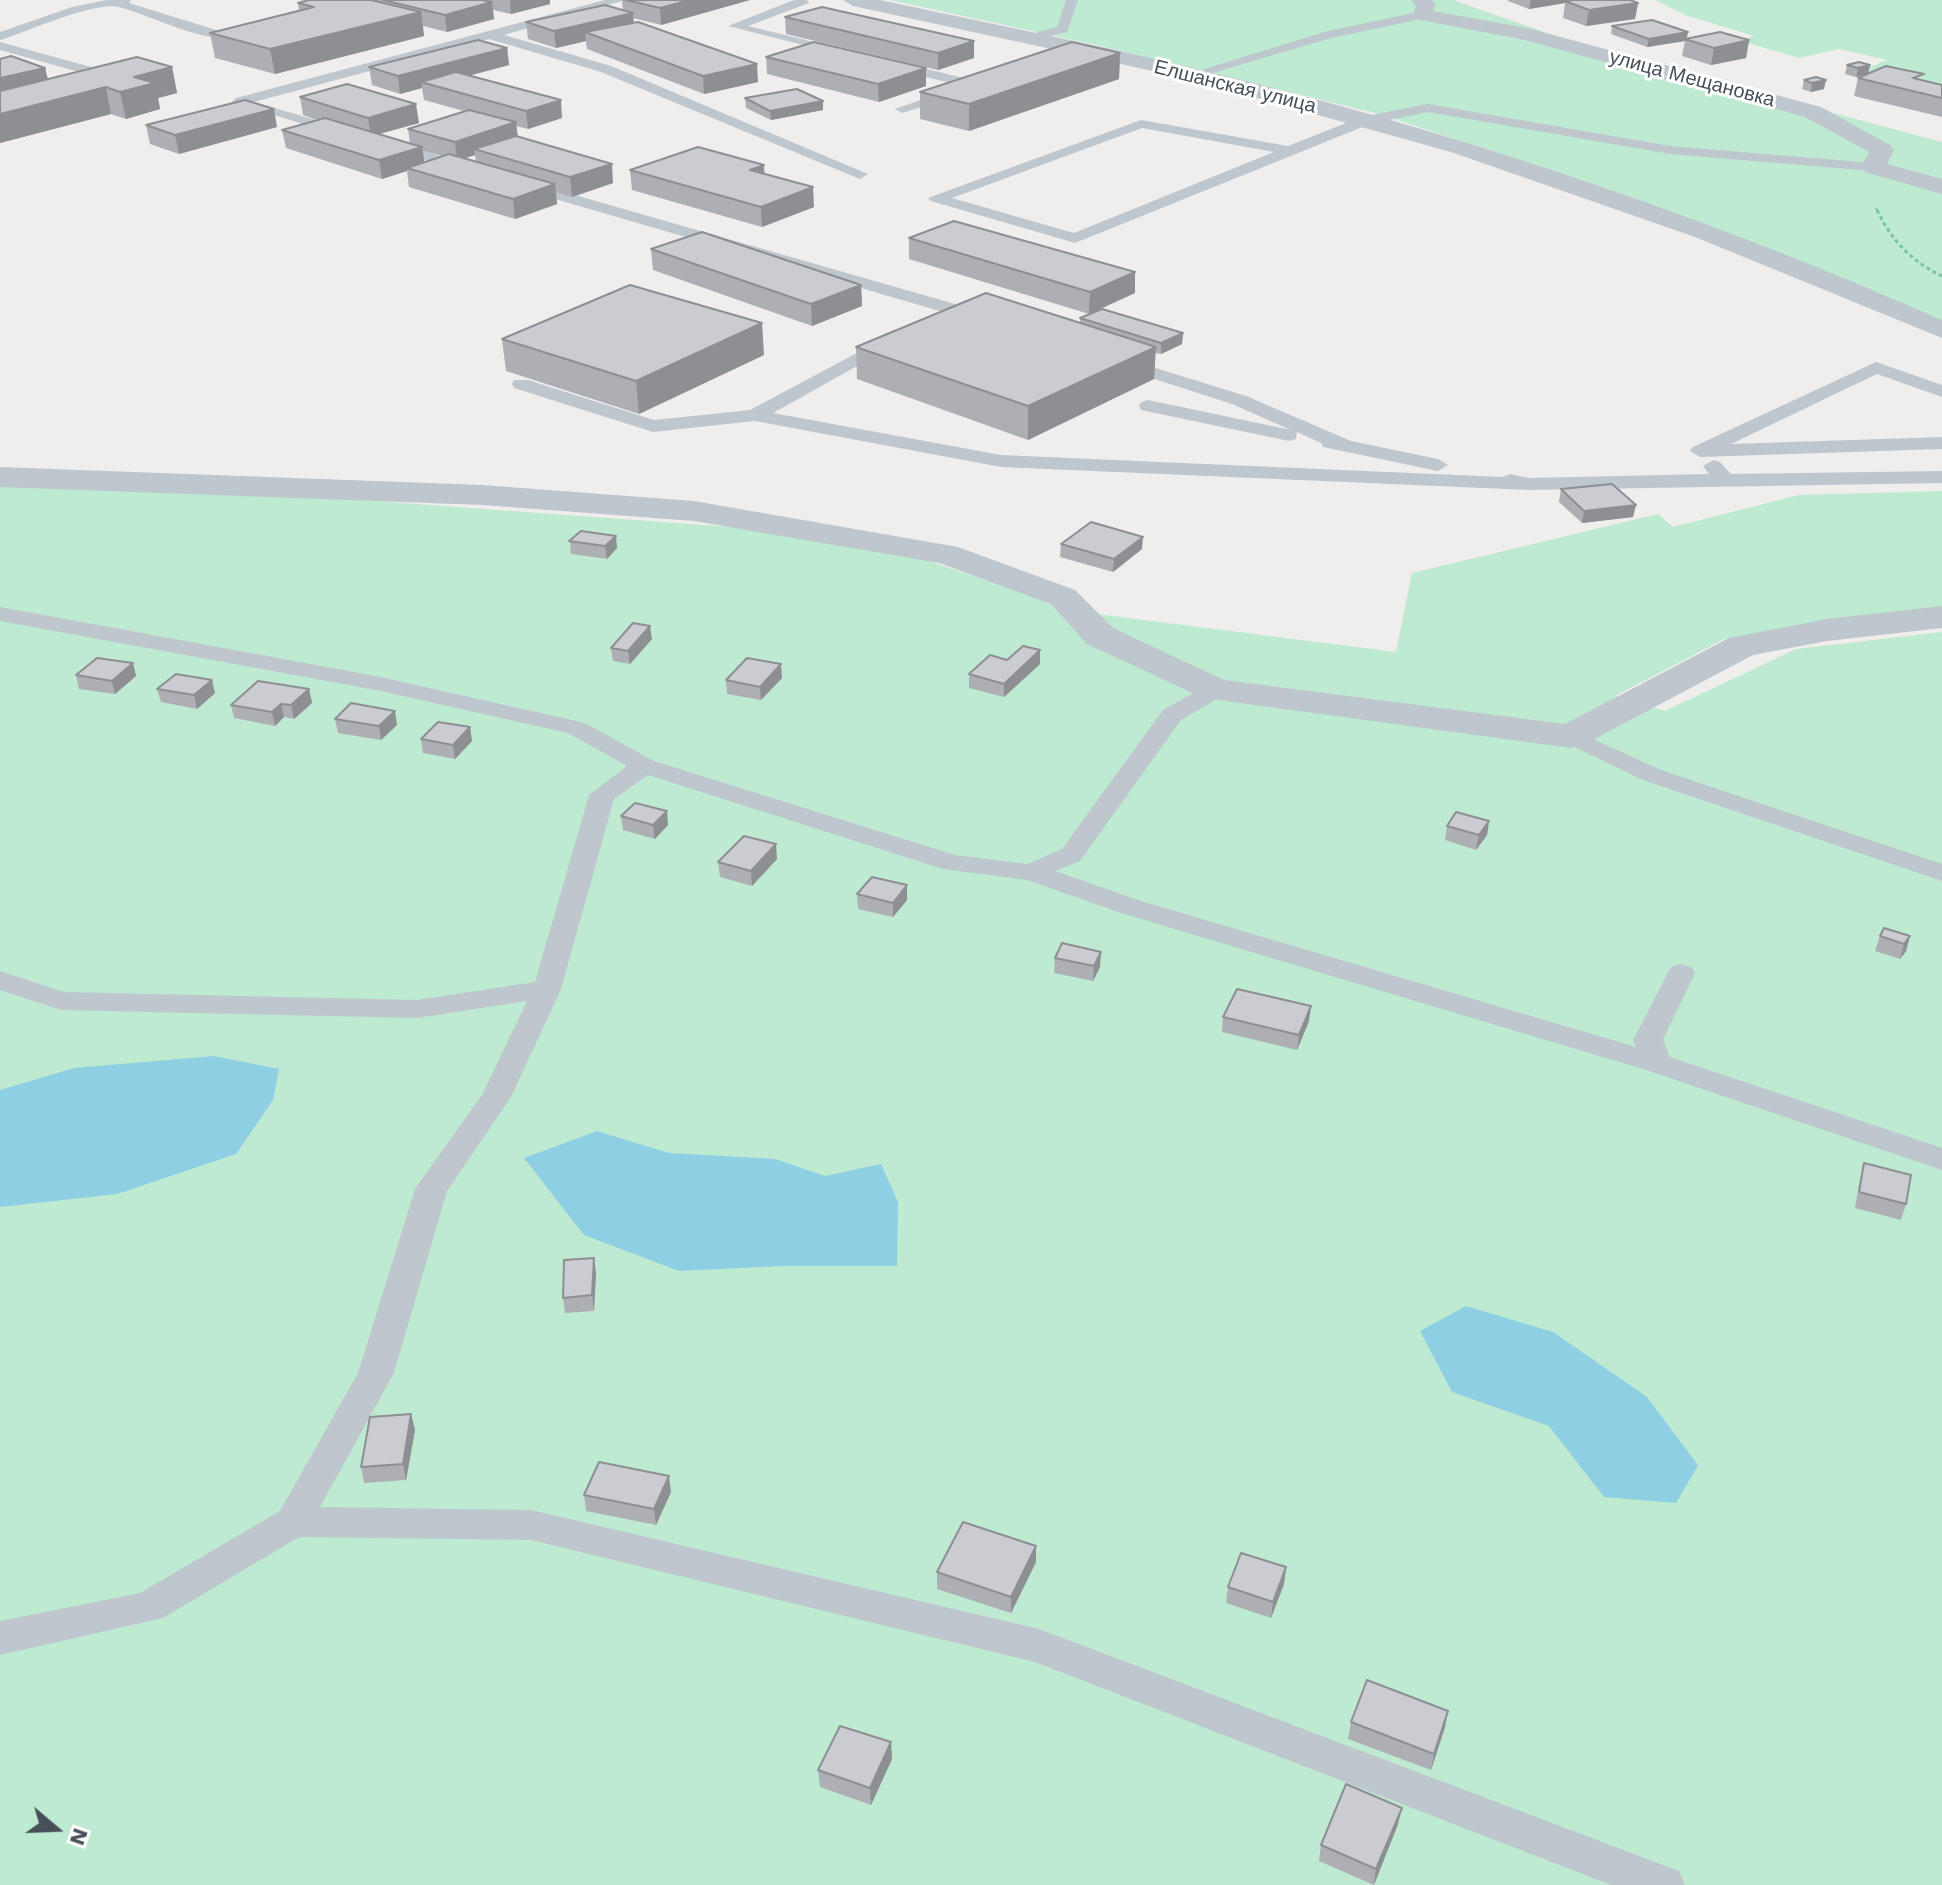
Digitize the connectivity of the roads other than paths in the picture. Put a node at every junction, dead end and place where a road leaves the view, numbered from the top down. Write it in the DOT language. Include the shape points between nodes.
graph roads {
  1 [pos="619,0"];
  2 [pos="800,0"];
  3 [pos="853,0"];
  4 [pos="1072,0"];
  5 [pos="120,1"];
  6 [pos="55,3"];
  7 [pos="1421,8"];
  8 [pos="76,10"];
  9 [pos="257,30"];
  10 [pos="490,34"];
  11 [pos="0,36"];
  12 [pos="1030,39"];
  13 [pos="0,46"];
  14 [pos="855,56"];
  15 [pos="870,59"];
  16 [pos="1192,75"];
  17 [pos="119,79"];
  18 [pos="902,109"];
  19 [pos="1366,120"];
  20 [pos="1286,150"];
  21 [pos="1873,167"];
  22 [pos="860,174"];
  23 [pos="1942,187"];
  24 [pos="1942,330"];
  25 [pos="1109,359"];
  26 [pos="521,384"];
  27 [pos="1942,391"];
  28 [pos="1148,406"];
  29 [pos="755,415"];
  30 [pos="1942,443"];
  31 [pos="1345,446"];
  32 [pos="1700,451"];
  33 [pos="0,477"];
  34 [pos="1942,477"];
  35 [pos="1725,480"];
  36 [pos="1529,484"];
  37 [pos="0,614"];
  38 [pos="1942,617"];
  39 [pos="1216,690"];
  40 [pos="1571,736"];
  41 [pos="645,766"];
  42 [pos="1031,872"];
  43 [pos="1942,873"];
  44 [pos="1681,973"];
  45 [pos="0,980"];
  46 [pos="547,989"];
  47 [pos="1657,1063"];
  48 [pos="1942,1159"];
  49 [pos="293,1522"];
  50 [pos="0,1638"];
  51 [pos="1663,1885"];
  1 -- 10 [label="lane"];
  2 -- 14 [label="lane" via="803,3 734,26"];
  3 -- 12 [label="street, Елшанская улица"];
  4 -- 12 [label="lane" via="1063,29"];
  5 -- 8 [label="lane"];
  5 -- 9 [label="lane" via="228,38"];
  6 -- 8 [label="lane"];
  7 -- 16 [label="lane"];
  7 -- 21 [label="street, улица Мещановка" via="1813,112 1882,150"];
  8 -- 11 [label="lane"];
  10 -- 22 [label="lane" via="606,69"];
  10 -- 29 [label="lane" via="231,104 956,310 914,327"];
  12 -- 16 [label="street, Елшанская улица"];
  13 -- 17 [label="lane"];
  15 -- 18 [label="lane" via="981,83"];
  16 -- 19 [label="street, Елшанская улица"];
  19 -- 20 [label="lane"];
  19 -- 21 [label="lane" via="1428,108 1670,150"];
  19 -- 24 [label="street, Елшанская улица" via="1610,196"];
  20 -- 20 [label="lane" via="1075,238 936,198 1141,124"];
  21 -- 23 [label="street"];
  25 -- 31 [label="lane" via="1239,400"];
  26 -- 29 [label="lane" via="653,426"];
  27 -- 32 [label="lane" via="1876,367"];
  28 -- 31 [label="lane"];
  29 -- 36 [label="lane" via="1001,461"];
  30 -- 32 [label="lane"];
  31 -- 36 [label="lane"];
  32 -- 35 [label="lane"];
  33 -- 39 [label="street" via="482,495 694,511 946,554 1063,597 1100,636"];
  34 -- 35 [label="lane"];
  35 -- 36 [label="lane"];
  37 -- 41 [label="lane" via="376,683 576,728"];
  38 -- 40 [label="street" via="1742,646"];
  39 -- 40 [label="street"];
  39 -- 42 [label="lane" via="1172,715 1071,855"];
  40 -- 43 [label="lane" via="1652,775"];
  41 -- 42 [label="lane" via="952,863"];
  41 -- 46 [label="lane" via="602,795"];
  42 -- 47 [label="lane" via="1131,907"];
  44 -- 47 [label="lane" via="1648,1040"];
  45 -- 46 [label="lane" via="61,1001 417,1009"];
  46 -- 49 [label="lane" via="496,1097 431,1189 376,1373"];
  47 -- 48 [label="lane"];
  49 -- 50 [label="lane" via="149,1607"];
  49 -- 51 [label="lane" via="531,1525 1039,1646"];
}
